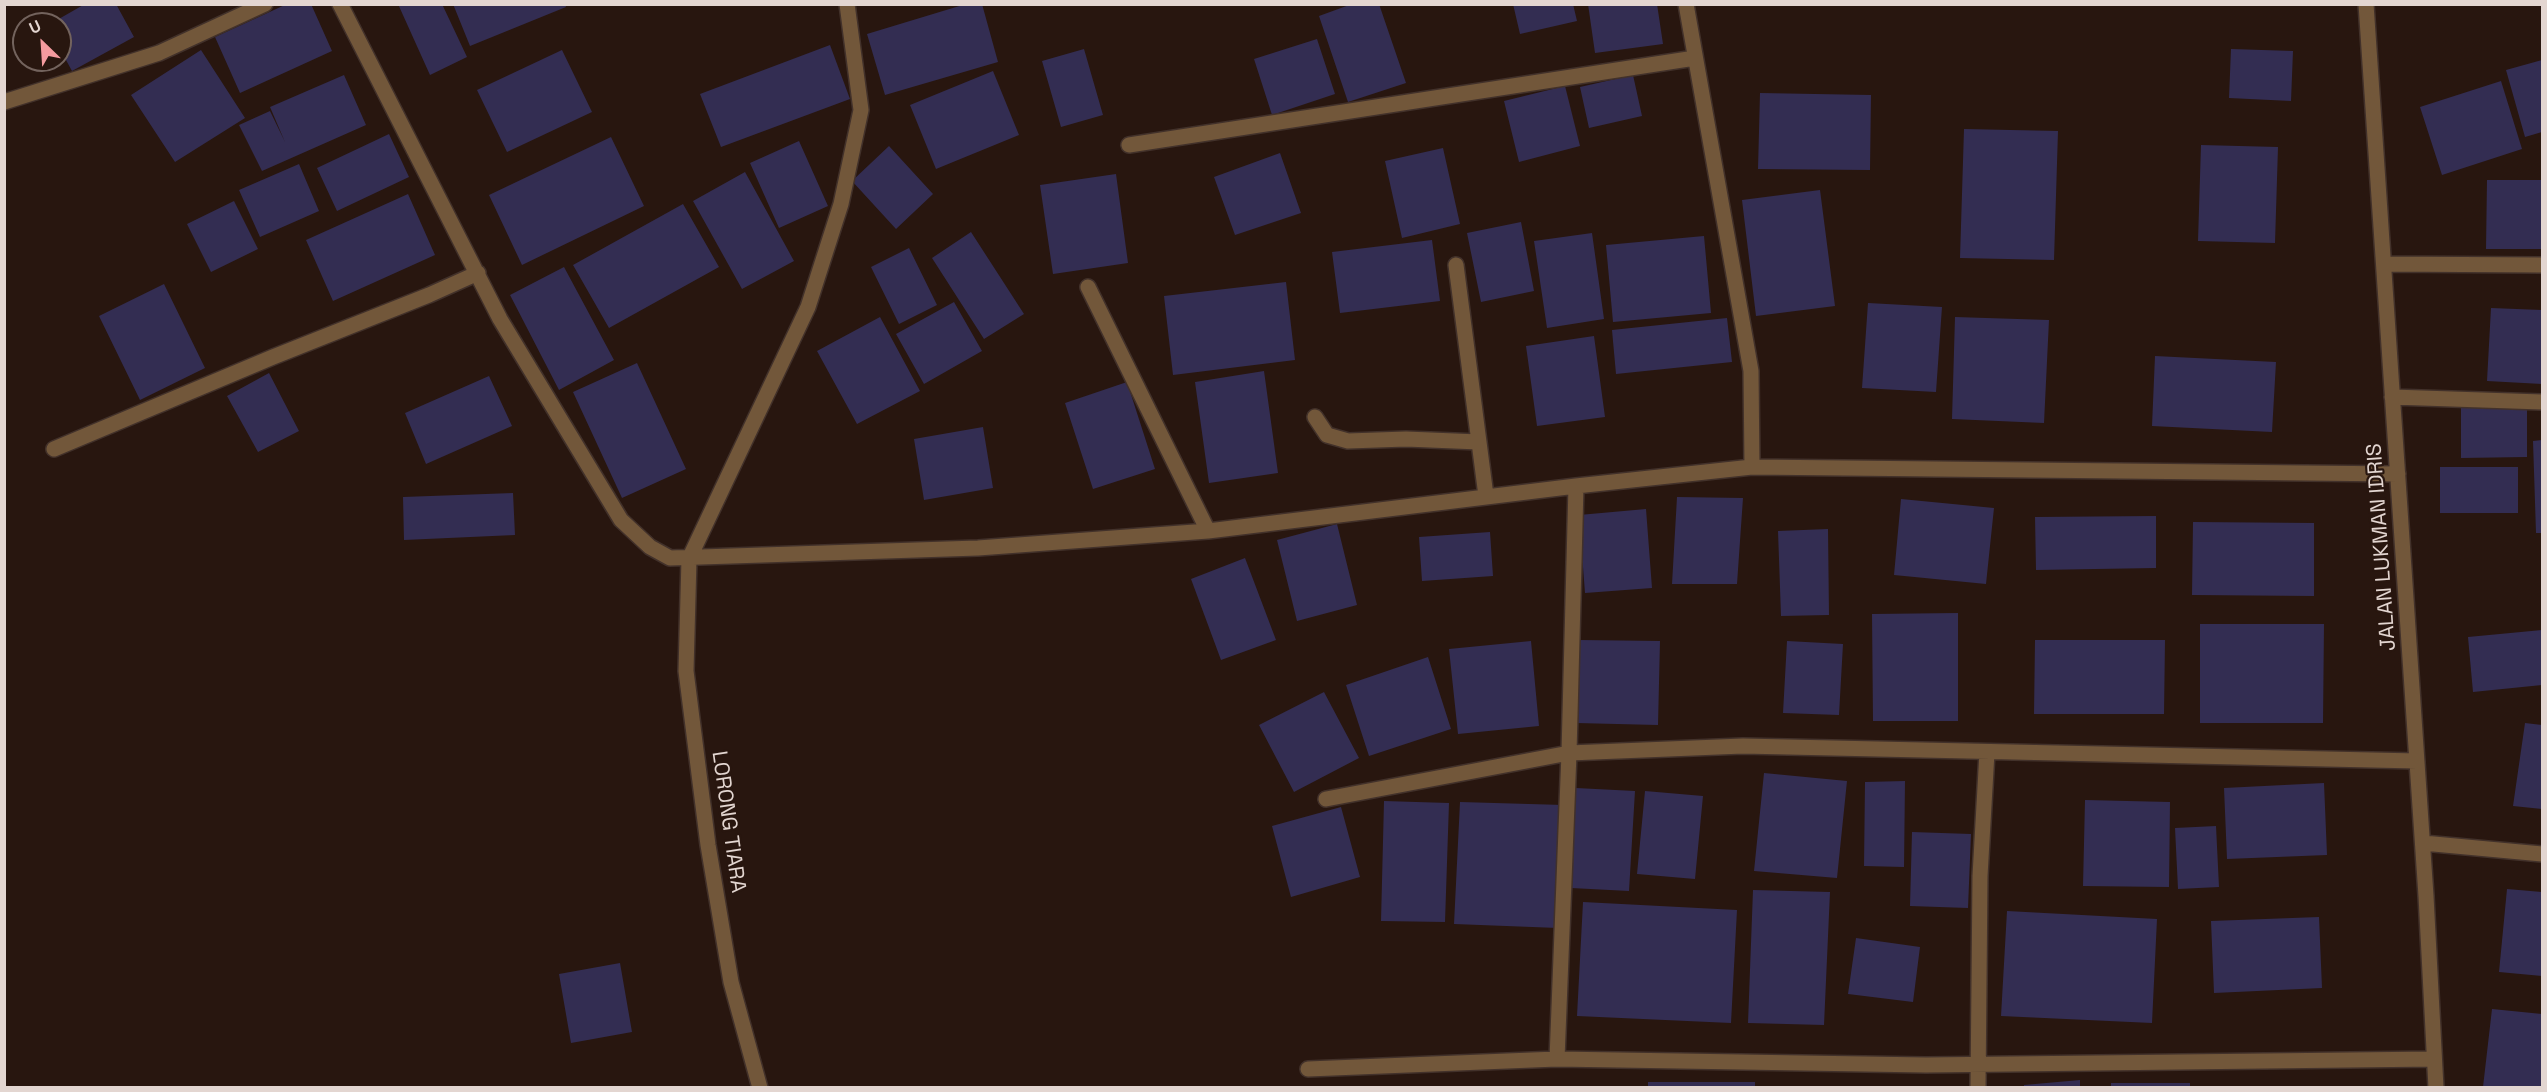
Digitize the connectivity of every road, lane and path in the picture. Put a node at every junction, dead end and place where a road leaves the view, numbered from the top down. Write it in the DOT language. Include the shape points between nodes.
graph roads {
  1 [pos="265,4"];
  2 [pos="340,4"];
  3 [pos="846,4"];
  4 [pos="1686,4"];
  5 [pos="2366,4"];
  6 [pos="1695,58"];
  7 [pos="4,102"];
  8 [pos="1130,145"];
  9 [pos="2384,264"];
  10 [pos="1456,265"];
  11 [pos="2542,265"];
  12 [pos="478,273"];
  13 [pos="1088,287"];
  14 [pos="2392,397"];
  15 [pos="2542,402"];
  16 [pos="1315,417"];
  17 [pos="1479,442"];
  18 [pos="54,449"];
  19 [pos="1752,467"];
  20 [pos="2398,474"];
  21 [pos="1576,486"];
  22 [pos="1486,496"];
  23 [pos="1208,531"];
  24 [pos="689,559"];
  25 [pos="1987,752"];
  26 [pos="1569,753"];
  27 [pos="2417,760"];
  28 [pos="1326,799"];
  29 [pos="2423,843"];
  30 [pos="2542,854"];
  31 [pos="1557,1059"];
  32 [pos="2434,1059"];
  33 [pos="1979,1065"];
  34 [pos="1308,1069"];
  35 [pos="760,1088"];
  36 [pos="1978,1088"];
  37 [pos="2436,1088"];
  1 -- 7 [label="street" via="159,53"];
  2 -- 12 [label="street"];
  3 -- 24 [label="street" via="861,110 841,204 808,307"];
  4 -- 6 [label="street"];
  5 -- 9 [label="street, JALAN LUKMAN IDRIS"];
  6 -- 8 [label="street"];
  6 -- 19 [label="street" via="1750,371"];
  9 -- 11 [label="street"];
  9 -- 14 [label="street, JALAN LUKMAN IDRIS"];
  10 -- 17 [label="street"];
  12 -- 18 [label="street"];
  12 -- 24 [label="street" via="500,319 621,520 650,547 670,558"];
  13 -- 23 [label="street"];
  14 -- 15 [label="street"];
  14 -- 20 [label="street, JALAN LUKMAN IDRIS"];
  16 -- 17 [label="street" via="1327,435 1348,441"];
  17 -- 22 [label="street"];
  19 -- 20 [label="street"];
  19 -- 21 [label="street"];
  20 -- 27 [label="street, JALAN LUKMAN IDRIS"];
  21 -- 22 [label="street"];
  21 -- 26 [label="street"];
  22 -- 23 [label="street"];
  23 -- 24 [label="street" via="978,548"];
  24 -- 35 [label="street, LORONG TIARA" via="686,671 708,845 731,982"];
  25 -- 26 [label="street" via="1743,746"];
  25 -- 27 [label="street"];
  25 -- 33 [label="street" via="1980,876"];
  26 -- 28 [label="street"];
  26 -- 31 [label="street"];
  27 -- 29 [label="street, JALAN LUKMAN IDRIS"];
  29 -- 30 [label="street"];
  29 -- 32 [label="street, JALAN LUKMAN IDRIS"];
  31 -- 33 [label="street"];
  31 -- 34 [label="street"];
  32 -- 33 [label="street"];
  32 -- 37 [label="street, JALAN LUKMAN IDRIS"];
  33 -- 36 [label="street"];
}
